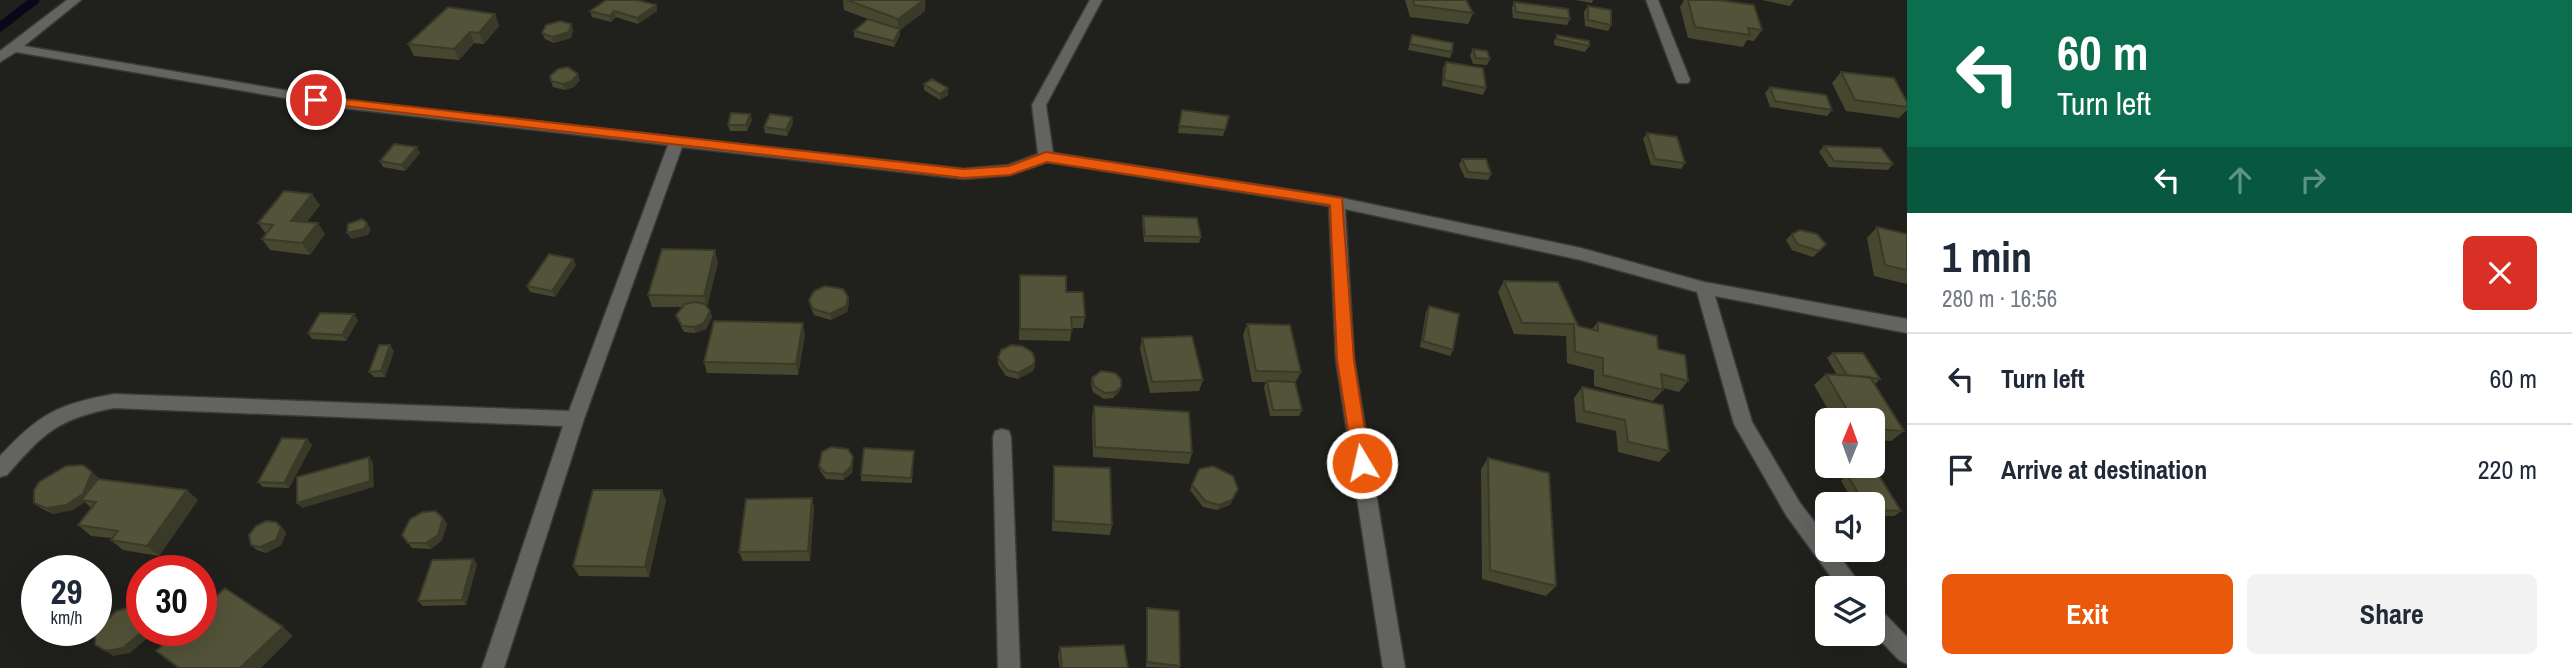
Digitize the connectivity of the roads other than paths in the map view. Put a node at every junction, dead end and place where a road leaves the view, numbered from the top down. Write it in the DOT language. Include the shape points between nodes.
graph roads {
  1 [pos="75,0"];
  2 [pos="1096,0"];
  3 [pos="1652,0"];
  4 [pos="13,48"];
  5 [pos="0,58"];
  6 [pos="1683,80"];
  7 [pos="677,141"];
  8 [pos="1046,157"];
  9 [pos="1337,202"];
  10 [pos="1704,288"];
  11 [pos="1907,326"];
  12 [pos="575,419"];
  13 [pos="1002,437"];
  14 [pos="0,469"];
  15 [pos="1843,576"];
  16 [pos="1885,630"];
  17 [pos="1907,653"];
  18 [pos="493,668"];
  19 [pos="1009,668"];
  20 [pos="1394,668"];
  1 -- 4 [label="street"];
  2 -- 8 [label="street" via="1039,105"];
  3 -- 6 [label="street"];
  4 -- 5 [label="street"];
  4 -- 7 [label="street" via="344,104"];
  7 -- 8 [label="street" via="964,174 1010,170"];
  7 -- 12 [label="street"];
  8 -- 9 [label="street"];
  9 -- 10 [label="street" via="1581,254"];
  9 -- 20 [label="street" via="1345,360"];
  10 -- 11 [label="street"];
  10 -- 15 [label="street" via="1743,425 1793,509"];
  12 -- 14 [label="street" via="114,401 71,408 41,424"];
  12 -- 18 [label="street"];
  13 -- 19 [label="street"];
  16 -- 17 [label="street"];
}
